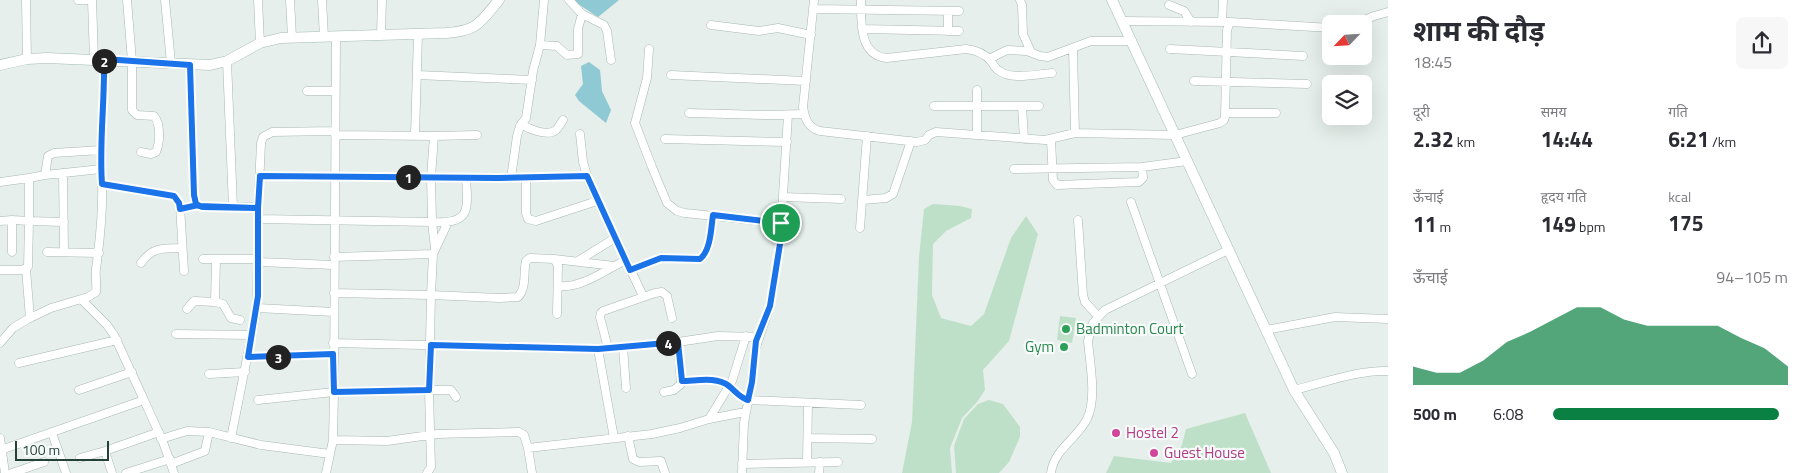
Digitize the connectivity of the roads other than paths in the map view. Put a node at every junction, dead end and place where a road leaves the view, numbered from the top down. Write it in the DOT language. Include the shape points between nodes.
graph roads {
  1 [pos="26,0"];
  2 [pos="78,0"];
  3 [pos="92,0"];
  4 [pos="127,0"];
  5 [pos="164,0"];
  6 [pos="258,0"];
  7 [pos="290,0"];
  8 [pos="322,0"];
  9 [pos="382,0"];
  10 [pos="500,0"];
  11 [pos="544,0"];
  12 [pos="569,0"];
  13 [pos="814,0"];
  14 [pos="845,0"];
  15 [pos="861,0"];
  16 [pos="1020,0"];
  17 [pos="1112,0"];
  18 [pos="1223,0"];
  19 [pos="1167,2"];
  20 [pos="814,9"];
  21 [pos="845,10"];
  22 [pos="861,10"];
  23 [pos="948,11"];
  24 [pos="959,11"];
  25 [pos="1388,12"];
  26 [pos="582,14"];
  27 [pos="1372,17"];
  28 [pos="1122,21"];
  29 [pos="1174,21"];
  30 [pos="1191,22"];
  31 [pos="1226,22"];
  32 [pos="711,25"];
  33 [pos="1322,27"];
  34 [pos="863,28"];
  35 [pos="948,31"];
  36 [pos="959,31"];
  37 [pos="418,34"];
  38 [pos="381,35"];
  39 [pos="811,35"];
  40 [pos="292,37"];
  41 [pos="324,37"];
  42 [pos="336,37"];
  43 [pos="1132,41"];
  44 [pos="260,42"];
  45 [pos="540,45"];
  46 [pos="1072,48"];
  47 [pos="649,49"];
  48 [pos="1170,49"];
  49 [pos="1031,52"];
  50 [pos="1227,53"];
  51 [pos="1303,56"];
  52 [pos="27,59"];
  53 [pos="99,59"];
  54 [pos="989,59"];
  55 [pos="132,60"];
  56 [pos="611,60"];
  57 [pos="227,61"];
  58 [pos="171,63"];
  59 [pos="0,65"];
  60 [pos="190,65"];
  61 [pos="1052,73"];
  62 [pos="417,75"];
  63 [pos="671,75"];
  64 [pos="532,80"];
  65 [pos="806,81"];
  66 [pos="1194,81"];
  67 [pos="1227,83"];
  68 [pos="1308,84"];
  69 [pos="976,90"];
  70 [pos="307,91"];
  71 [pos="335,91"];
  72 [pos="976,105"];
  73 [pos="934,106"];
  74 [pos="1022,106"];
  75 [pos="1039,106"];
  76 [pos="689,113"];
  77 [pos="1225,113"];
  78 [pos="1276,113"];
  79 [pos="804,114"];
  80 [pos="788,115"];
  81 [pos="563,120"];
  82 [pos="521,124"];
  83 [pos="335,133"];
  84 [pos="1075,133"];
  85 [pos="580,134"];
  86 [pos="1175,134"];
  87 [pos="415,135"];
  88 [pos="477,135"];
  89 [pos="977,135"];
  90 [pos="434,136"];
  91 [pos="867,136"];
  92 [pos="666,139"];
  93 [pos="1024,139"];
  94 [pos="1051,140"];
  95 [pos="911,141"];
  96 [pos="787,142"];
  97 [pos="101,150"];
  98 [pos="141,152"];
  99 [pos="1187,161"];
  100 [pos="1142,167"];
  101 [pos="101,169"];
  102 [pos="1014,169"];
  103 [pos="1053,169"];
  104 [pos="63,173"];
  105 [pos="45,175"];
  106 [pos="260,176"];
  107 [pos="335,176"];
  108 [pos="587,176"];
  109 [pos="432,177"];
  110 [pos="29,178"];
  111 [pos="466,178"];
  112 [pos="511,178"];
  113 [pos="526,178"];
  114 [pos="0,182"];
  115 [pos="102,184"];
  116 [pos="783,197"];
  117 [pos="597,200"];
  118 [pos="841,200"];
  119 [pos="863,200"];
  120 [pos="1131,202"];
  121 [pos="198,205"];
  122 [pos="233,207"];
  123 [pos="258,208"];
  124 [pos="180,209"];
  125 [pos="713,215"];
  126 [pos="258,219"];
  127 [pos="335,219"];
  128 [pos="12,220"];
  129 [pos="1078,220"];
  130 [pos="0,221"];
  131 [pos="29,221"];
  132 [pos="64,222"];
  133 [pos="432,222"];
  134 [pos="448,222"];
  135 [pos="781,223"];
  136 [pos="860,228"];
  137 [pos="615,238"];
  138 [pos="182,248"];
  139 [pos="1228,250"];
  140 [pos="12,252"];
  141 [pos="47,252"];
  142 [pos="64,252"];
  143 [pos="434,252"];
  144 [pos="99,253"];
  145 [pos="554,258"];
  146 [pos="203,259"];
  147 [pos="216,259"];
  148 [pos="626,260"];
  149 [pos="258,261"];
  150 [pos="334,261"];
  151 [pos="578,261"];
  152 [pos="141,263"];
  153 [pos="615,266"];
  154 [pos="26,269"];
  155 [pos="0,270"];
  156 [pos="630,270"];
  157 [pos="184,271"];
  158 [pos="1160,282"];
  159 [pos="558,286"];
  160 [pos="334,293"];
  161 [pos="431,295"];
  162 [pos="644,296"];
  163 [pos="82,300"];
  164 [pos="215,302"];
  165 [pos="187,308"];
  166 [pos="257,308"];
  167 [pos="334,312"];
  168 [pos="557,314"];
  169 [pos="1098,316"];
  170 [pos="30,318"];
  171 [pos="672,318"];
  172 [pos="240,320"];
  173 [pos="1388,320"];
  174 [pos="1266,330"];
  175 [pos="176,334"];
  176 [pos="252,335"];
  177 [pos="746,336"];
  178 [pos="758,337"];
  179 [pos="117,340"];
  180 [pos="678,342"];
  181 [pos="0,343"];
  182 [pos="334,343"];
  183 [pos="431,345"];
  184 [pos="623,347"];
  185 [pos="608,348"];
  186 [pos="598,349"];
  187 [pos="333,354"];
  188 [pos="248,357"];
  189 [pos="18,363"];
  190 [pos="1388,371"];
  191 [pos="132,372"];
  192 [pos="245,372"];
  193 [pos="209,374"];
  194 [pos="1192,374"];
  195 [pos="682,381"];
  196 [pos="730,386"];
  197 [pos="626,388"];
  198 [pos="79,390"];
  199 [pos="429,390"];
  200 [pos="1294,390"];
  201 [pos="334,392"];
  202 [pos="664,392"];
  203 [pos="456,397"];
  204 [pos="144,400"];
  205 [pos="258,400"];
  206 [pos="748,400"];
  207 [pos="808,403"];
  208 [pos="861,405"];
  209 [pos="746,412"];
  210 [pos="709,419"];
  211 [pos="52,432"];
  212 [pos="209,432"];
  213 [pos="431,435"];
  214 [pos="160,436"];
  215 [pos="628,436"];
  216 [pos="0,438"];
  217 [pos="231,438"];
  218 [pos="614,438"];
  219 [pos="808,438"];
  220 [pos="872,439"];
  221 [pos="333,440"];
  222 [pos="0,446"];
  223 [pos="528,448"];
  224 [pos="105,451"];
  225 [pos="330,454"];
  226 [pos="80,458"];
  227 [pos="170,461"];
  228 [pos="44,462"];
  229 [pos="807,462"];
  230 [pos="820,462"];
  231 [pos="838,462"];
  232 [pos="742,464"];
  233 [pos="3,468"];
  234 [pos="12,473"];
  235 [pos="66,473"];
  236 [pos="112,473"];
  237 [pos="126,473"];
  238 [pos="174,473"];
  239 [pos="326,473"];
  240 [pos="428,473"];
  241 [pos="532,473"];
  242 [pos="665,473"];
  243 [pos="742,473"];
  244 [pos="820,473"];
  245 [pos="1051,473"];
  246 [pos="1342,473"];
  1 -- 52 [label="street"];
  2 -- 3 [label="street"];
  3 -- 53 [label="street"];
  4 -- 55 [label="street"];
  5 -- 58 [label="street"];
  6 -- 44 [label="street"];
  7 -- 40 [label="street"];
  8 -- 41 [label="street"];
  9 -- 38 [label="street"];
  10 -- 37 [label="street" via="467,31"];
  11 -- 45 [label="street"];
  12 -- 26 [label="street"];
  13 -- 20 [label="street"];
  14 -- 21 [label="street"];
  15 -- 22 [label="street"];
  16 -- 49 [label="street" via="1023,34"];
  17 -- 28 [label="street"];
  18 -- 31 [label="street"];
  19 -- 29 [label="street" via="1174,12"];
  19 -- 30 [label="street" via="1184,11"];
  20 -- 21 [label="street"];
  20 -- 39 [label="street"];
  21 -- 22 [label="street"];
  22 -- 23 [label="street"];
  22 -- 34 [label="street"];
  23 -- 24 [label="street"];
  23 -- 35 [label="street"];
  25 -- 27 [label="street"];
  26 -- 45 [label="street" via="578,54 567,55 557,46"];
  26 -- 56 [label="street" via="604,25"];
  28 -- 29 [label="street"];
  28 -- 43 [label="street"];
  29 -- 30 [label="street"];
  30 -- 31 [label="street"];
  31 -- 33 [label="street"];
  31 -- 50 [label="street"];
  32 -- 39 [label="street" via="759,31 778,28"];
  34 -- 35 [label="street"];
  34 -- 54 [label="street" via="869,49 882,58 966,49 977,51"];
  35 -- 36 [label="street"];
  37 -- 38 [label="street"];
  37 -- 62 [label="street"];
  38 -- 42 [label="street"];
  39 -- 65 [label="street"];
  40 -- 41 [label="street"];
  40 -- 44 [label="street"];
  41 -- 42 [label="street"];
  42 -- 71 [label="street"];
  43 -- 46 [label="street" via="1091,41"];
  43 -- 86 [label="street"];
  44 -- 57 [label="street"];
  45 -- 64 [label="street"];
  46 -- 49 [label="street" via="1048,56"];
  46 -- 84 [label="street"];
  47 -- 125 [label="street" via="647,78 635,123 645,151 664,198 672,208 684,213"];
  48 -- 50 [label="street"];
  49 -- 54 [label="street" via="1007,50"];
  50 -- 51 [label="street"];
  50 -- 67 [label="street"];
  52 -- 53 [label="street"];
  52 -- 59 [label="street"];
  53 -- 55 [label="street"];
  53 -- 97 [label="street" via="104,94"];
  54 -- 61 [label="street" via="999,71 1009,75"];
  55 -- 58 [label="street"];
  55 -- 98 [label="street" via="132,110 137,115 154,116 158,124 156,152"];
  57 -- 60 [label="street"];
  57 -- 122 [label="street"];
  58 -- 60 [label="street"];
  60 -- 121 [label="street" via="194,195"];
  62 -- 64 [label="street"];
  62 -- 87 [label="street"];
  63 -- 65 [label="street"];
  64 -- 82 [label="street" via="526,118"];
  65 -- 79 [label="street"];
  66 -- 67 [label="street"];
  67 -- 68 [label="street"];
  67 -- 77 [label="street"];
  69 -- 72 [label="street"];
  70 -- 71 [label="street"];
  71 -- 83 [label="street"];
  72 -- 73 [label="street"];
  72 -- 74 [label="street"];
  72 -- 89 [label="street"];
  74 -- 75 [label="street"];
  74 -- 93 [label="street"];
  76 -- 80 [label="street"];
  77 -- 78 [label="street"];
  77 -- 86 [label="street" via="1222,122"];
  79 -- 80 [label="street"];
  79 -- 91 [label="street" via="815,130"];
  80 -- 96 [label="street"];
  81 -- 82 [label="street" via="551,132 532,130"];
  82 -- 112 [label="street"];
  83 -- 87 [label="street"];
  83 -- 106 [label="street" via="267,134 261,143"];
  83 -- 107 [label="street"];
  84 -- 86 [label="street"];
  84 -- 94 [label="street"];
  85 -- 108 [label="street"];
  86 -- 99 [label="street"];
  87 -- 90 [label="street"];
  88 -- 90 [label="street"];
  89 -- 93 [label="street"];
  89 -- 95 [label="street" via="936,132 921,142"];
  90 -- 109 [label="street"];
  91 -- 95 [label="street"];
  91 -- 119 [label="street"];
  92 -- 96 [label="street"];
  93 -- 94 [label="street"];
  94 -- 103 [label="street"];
  95 -- 119 [label="street" via="893,194 886,198"];
  96 -- 116 [label="street"];
  97 -- 101 [label="street"];
  97 -- 105 [label="street" via="50,154 46,158"];
  99 -- 100 [label="street"];
  99 -- 139 [label="street"];
  100 -- 103 [label="street"];
  100 -- 103 [label="street" via="1143,178 1139,182 1057,186"];
  101 -- 104 [label="street"];
  101 -- 115 [label="street"];
  102 -- 103 [label="street"];
  104 -- 105 [label="street"];
  104 -- 132 [label="street"];
  105 -- 110 [label="street"];
  106 -- 107 [label="street"];
  106 -- 123 [label="street"];
  107 -- 109 [label="street"];
  107 -- 127 [label="street"];
  108 -- 113 [label="street"];
  108 -- 117 [label="street"];
  109 -- 111 [label="street"];
  109 -- 133 [label="street"];
  110 -- 114 [label="street"];
  110 -- 131 [label="street"];
  111 -- 112 [label="street"];
  111 -- 134 [label="street" via="466,211"];
  112 -- 113 [label="street"];
  113 -- 117 [label="street" via="526,213 531,220"];
  115 -- 124 [label="street" via="174,196"];
  115 -- 144 [label="street"];
  116 -- 118 [label="street"];
  116 -- 135 [label="street"];
  117 -- 137 [label="street"];
  119 -- 136 [label="street"];
  120 -- 158 [label="street"];
  121 -- 122 [label="street"];
  121 -- 124 [label="street"];
  122 -- 123 [label="street"];
  123 -- 126 [label="street"];
  124 -- 138 [label="street"];
  125 -- 135 [label="street"];
  125 -- 156 [label="street" via="707,248 700,259 661,258"];
  126 -- 127 [label="street"];
  126 -- 149 [label="street"];
  127 -- 133 [label="street"];
  127 -- 150 [label="street"];
  128 -- 130 [label="street"];
  128 -- 131 [label="street"];
  128 -- 140 [label="street"];
  129 -- 169 [label="street" via="1083,295"];
  131 -- 132 [label="street"];
  131 -- 154 [label="street" via="29,264"];
  132 -- 142 [label="street"];
  133 -- 134 [label="street"];
  133 -- 143 [label="street"];
  134 -- 143 [label="street"];
  135 -- 178 [label="street" via="770,306"];
  137 -- 148 [label="street"];
  137 -- 151 [label="street"];
  138 -- 152 [label="street" via="154,250"];
  138 -- 157 [label="street"];
  139 -- 158 [label="street"];
  139 -- 174 [label="street"];
  141 -- 142 [label="street"];
  142 -- 144 [label="street"];
  143 -- 150 [label="street"];
  143 -- 161 [label="street"];
  144 -- 163 [label="street" via="96,292"];
  145 -- 151 [label="street"];
  145 -- 159 [label="street" via="558,265"];
  145 -- 161 [label="street" via="530,258 526,261 523,288 518,297"];
  146 -- 147 [label="street"];
  147 -- 149 [label="street"];
  147 -- 164 [label="street"];
  148 -- 153 [label="street"];
  148 -- 156 [label="street"];
  149 -- 150 [label="street"];
  149 -- 166 [label="street"];
  150 -- 160 [label="street"];
  151 -- 153 [label="street"];
  153 -- 159 [label="street" via="573,286"];
  154 -- 155 [label="street"];
  154 -- 170 [label="street"];
  156 -- 162 [label="street"];
  158 -- 169 [label="street" via="1116,303"];
  158 -- 194 [label="street"];
  159 -- 168 [label="street"];
  160 -- 161 [label="street"];
  160 -- 167 [label="street"];
  161 -- 183 [label="street"];
  162 -- 171 [label="street" via="664,293"];
  162 -- 185 [label="street" via="601,313"];
  163 -- 170 [label="street" via="51,308"];
  163 -- 179 [label="street"];
  164 -- 165 [label="street" via="194,301"];
  164 -- 172 [label="street" via="224,306 231,318"];
  166 -- 167 [label="street"];
  166 -- 176 [label="street"];
  167 -- 182 [label="street"];
  169 -- 245 [label="street" via="1088,342 1091,409 1084,426 1057,455"];
  170 -- 181 [label="street" via="13,328"];
  173 -- 174 [label="street" via="1335,317"];
  174 -- 200 [label="street"];
  175 -- 176 [label="street"];
  176 -- 188 [label="street"];
  177 -- 178 [label="street"];
  177 -- 180 [label="street"];
  177 -- 196 [label="street"];
  178 -- 206 [label="street"];
  179 -- 189 [label="street"];
  179 -- 191 [label="street"];
  180 -- 184 [label="street"];
  180 -- 195 [label="street"];
  182 -- 183 [label="street"];
  182 -- 187 [label="street"];
  183 -- 186 [label="street"];
  183 -- 199 [label="street"];
  184 -- 185 [label="street"];
  184 -- 197 [label="street"];
  185 -- 186 [label="street"];
  186 -- 218 [label="street"];
  187 -- 188 [label="street"];
  187 -- 201 [label="street"];
  188 -- 192 [label="street"];
  190 -- 200 [label="street"];
  191 -- 198 [label="street"];
  191 -- 204 [label="street"];
  192 -- 193 [label="street"];
  192 -- 217 [label="street"];
  195 -- 196 [label="street" via="713,380"];
  195 -- 202 [label="street" via="679,387"];
  196 -- 206 [label="street" via="741,398"];
  196 -- 210 [label="street"];
  199 -- 201 [label="street"];
  199 -- 203 [label="street" via="451,390"];
  199 -- 213 [label="street"];
  200 -- 246 [label="street" via="1334,453"];
  201 -- 205 [label="street"];
  201 -- 221 [label="street"];
  204 -- 211 [label="street"];
  204 -- 214 [label="street"];
  206 -- 207 [label="street"];
  206 -- 209 [label="street"];
  207 -- 208 [label="street"];
  207 -- 219 [label="street"];
  209 -- 210 [label="street"];
  209 -- 232 [label="street"];
  210 -- 215 [label="street" via="664,432"];
  211 -- 222 [label="street"];
  211 -- 235 [label="street"];
  212 -- 214 [label="street" via="187,431"];
  212 -- 217 [label="street"];
  212 -- 227 [label="street" via="205,451"];
  213 -- 221 [label="street" via="387,441"];
  213 -- 223 [label="street" via="519,432 524,435"];
  213 -- 240 [label="street" via="431,467"];
  214 -- 224 [label="street"];
  214 -- 227 [label="street"];
  215 -- 218 [label="street"];
  215 -- 242 [label="street" via="633,459 660,462"];
  216 -- 222 [label="street"];
  217 -- 225 [label="street"];
  218 -- 223 [label="street"];
  219 -- 220 [label="street"];
  219 -- 229 [label="street"];
  221 -- 225 [label="street"];
  222 -- 233 [label="street"];
  223 -- 241 [label="street"];
  224 -- 226 [label="street"];
  224 -- 236 [label="street"];
  225 -- 239 [label="street"];
  227 -- 237 [label="street"];
  227 -- 238 [label="street"];
  228 -- 234 [label="street"];
  229 -- 230 [label="street"];
  229 -- 232 [label="street"];
  230 -- 231 [label="street"];
  230 -- 244 [label="street"];
  232 -- 243 [label="street"];
}
